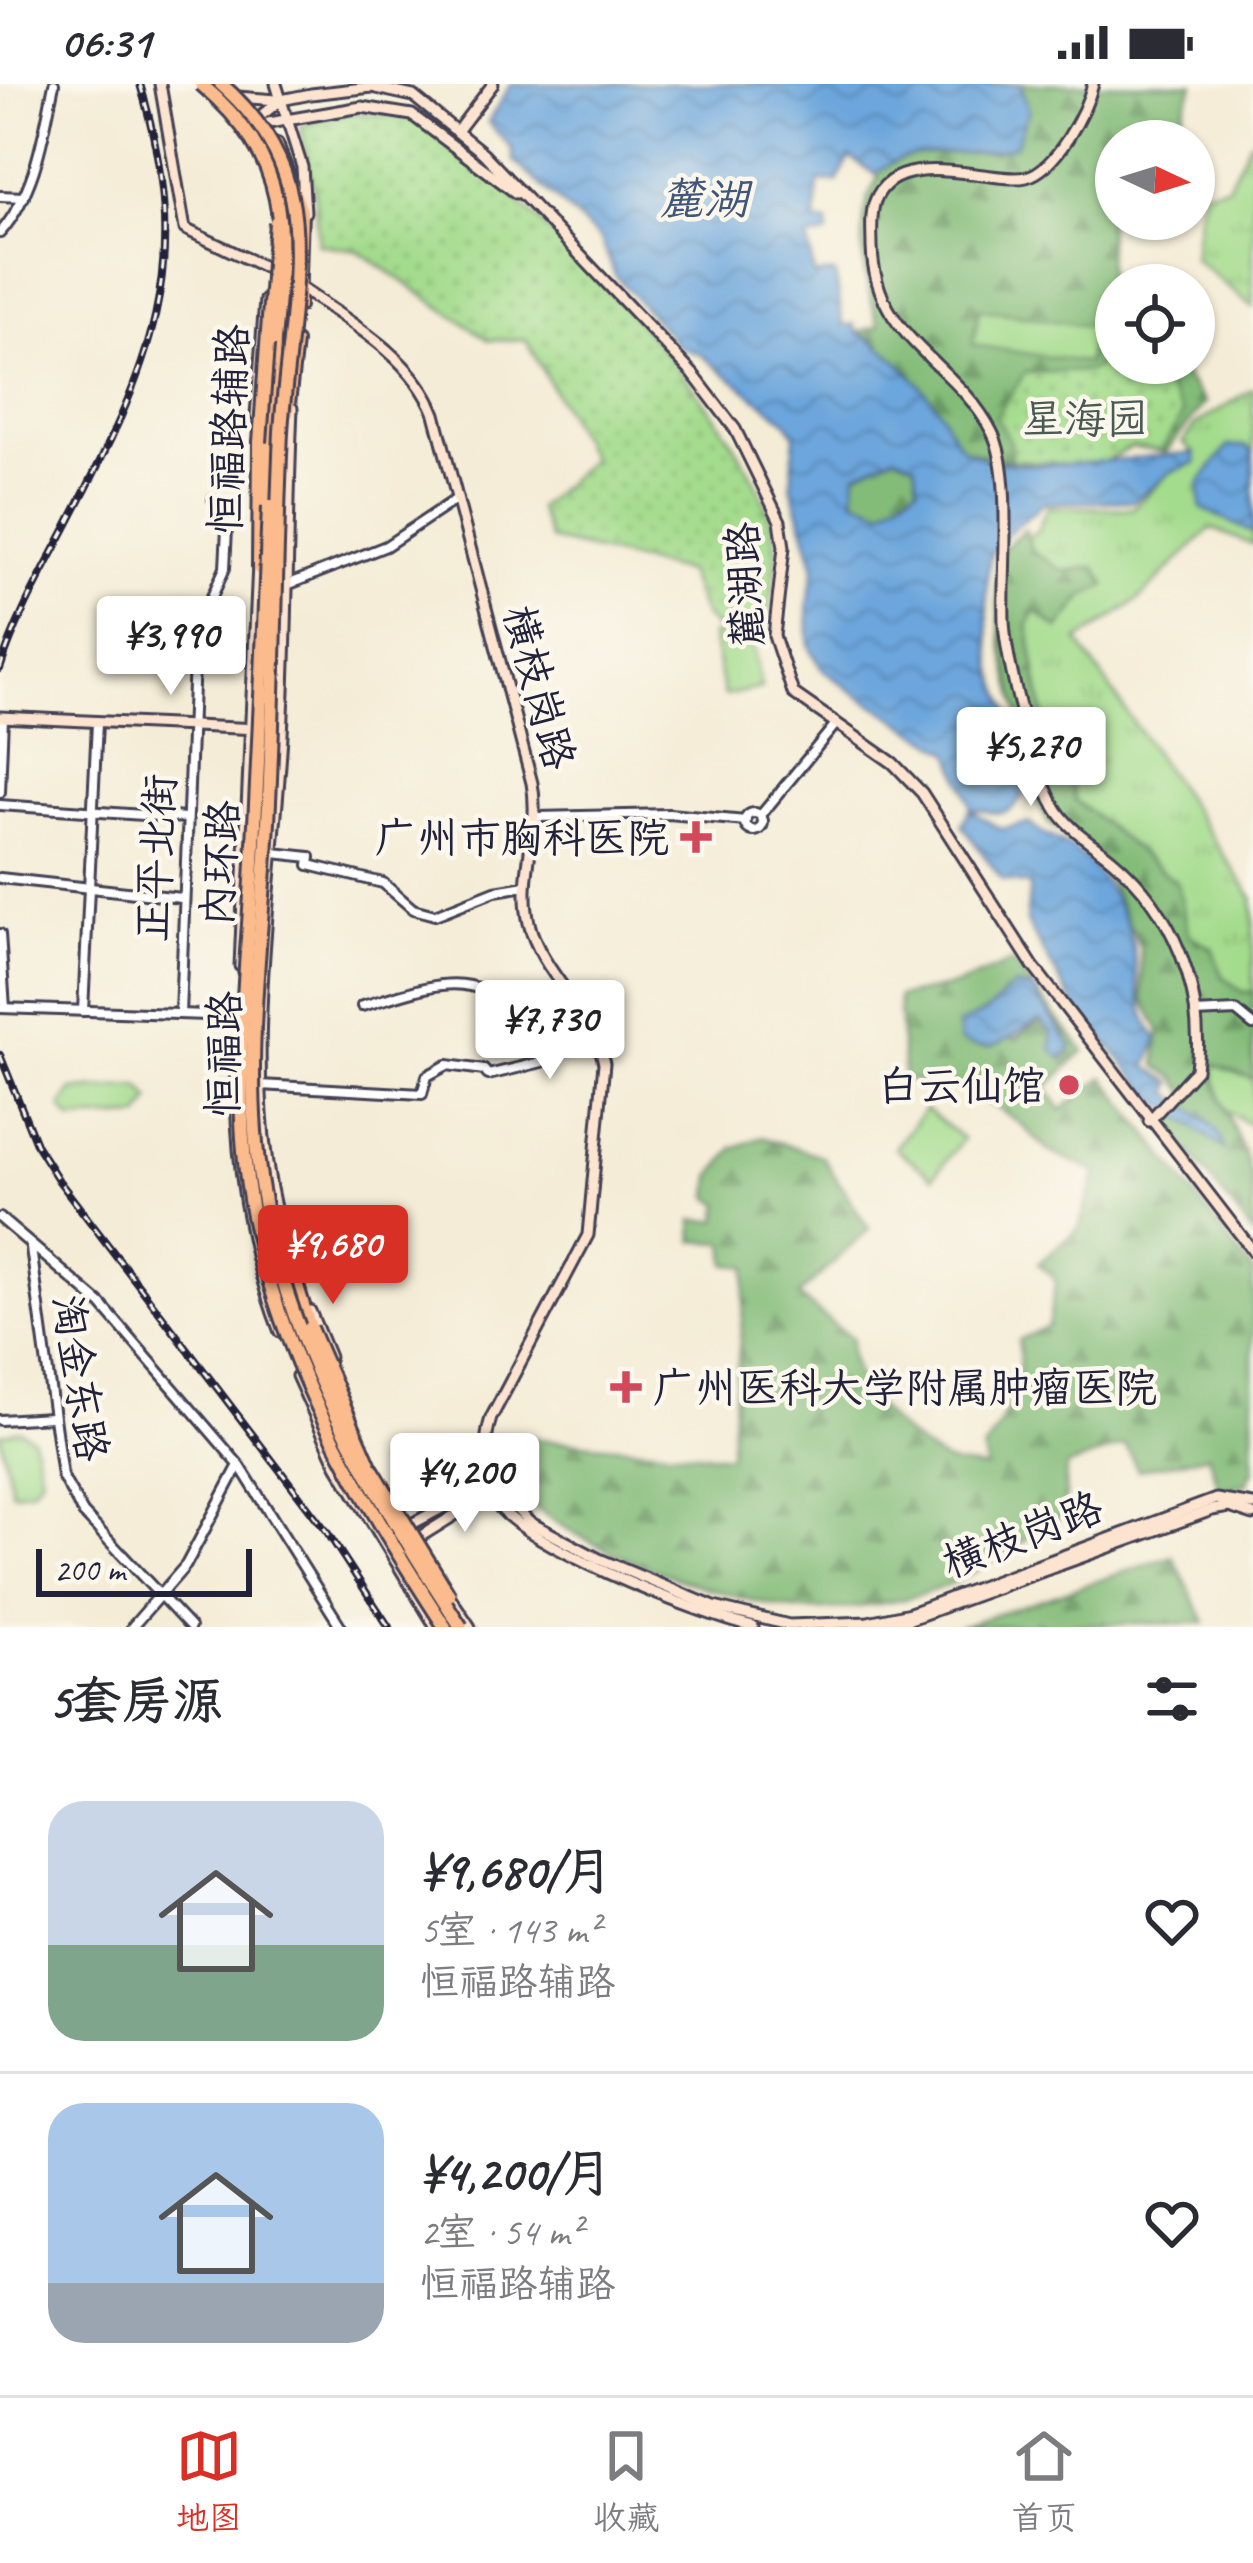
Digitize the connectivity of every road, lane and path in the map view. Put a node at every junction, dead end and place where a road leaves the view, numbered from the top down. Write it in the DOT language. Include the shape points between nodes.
graph roads {
  1 [pos="54,84"];
  2 [pos="160,84"];
  3 [pos="192,84"];
  4 [pos="204,84"];
  5 [pos="222,84"];
  6 [pos="276,84"];
  7 [pos="493,84"];
  8 [pos="1093,84"];
  9 [pos="238,97"];
  10 [pos="263,100"];
  11 [pos="281,100"];
  12 [pos="287,119"];
  13 [pos="254,124"];
  14 [pos="458,130"];
  15 [pos="274,181"];
  16 [pos="519,195"];
  17 [pos="0,196"];
  18 [pos="24,197"];
  19 [pos="274,221"];
  20 [pos="289,221"];
  21 [pos="304,228"];
  22 [pos="0,232"];
  23 [pos="272,246"];
  24 [pos="252,262"];
  25 [pos="269,268"];
  26 [pos="286,278"];
  27 [pos="301,289"];
  28 [pos="293,371"];
  29 [pos="213,499"];
  30 [pos="455,500"];
  31 [pos="259,568"];
  32 [pos="287,585"];
  33 [pos="272,598"];
  34 [pos="287,612"];
  35 [pos="1,717"];
  36 [pos="97,723"];
  37 [pos="835,725"];
  38 [pos="191,729"];
  39 [pos="262,729"];
  40 [pos="0,792"];
  41 [pos="0,805"];
  42 [pos="93,812"];
  43 [pos="760,815"];
  44 [pos="537,817"];
  45 [pos="186,818"];
  46 [pos="746,821"];
  47 [pos="274,854"];
  48 [pos="0,878"];
  49 [pos="525,886"];
  50 [pos="89,890"];
  51 [pos="181,898"];
  52 [pos="0,934"];
  53 [pos="362,1006"];
  54 [pos="2,1008"];
  55 [pos="83,1011"];
  56 [pos="1195,1013"];
  57 [pos="180,1014"];
  58 [pos="237,1016"];
  59 [pos="1253,1025"];
  60 [pos="247,1084"];
  61 [pos="1149,1121"];
  62 [pos="0,1218"];
  63 [pos="268,1229"];
  64 [pos="31,1246"];
  65 [pos="285,1247"];
  66 [pos="1253,1251"];
  67 [pos="50,1417"];
  68 [pos="0,1420"];
  69 [pos="239,1465"];
  70 [pos="490,1488"];
  71 [pos="1252,1508"];
  72 [pos="401,1529"];
  73 [pos="401,1547"];
  74 [pos="161,1599"];
  75 [pos="132,1627"];
  76 [pos="190,1627"];
  77 [pos="341,1627"];
  78 [pos="442,1627"];
  79 [pos="464,1627"];
  80 [pos="753,1627"];
  81 [pos="888,1627"];
  1 -- 18 [label="street"];
  2 -- 24 [label="main road, 横枝岗路" via="184,229"];
  3 -- 13 [label="main road"];
  4 -- 13 [label="main road"];
  4 -- 15 [label="highway, 内环路, bridge" via="245,127"];
  5 -- 9 [label="main road"];
  5 -- 79 [label="highway, 内环路, bridge" via="273,146 295,220 254,1081 260,1182 287,1293 340,1426"];
  6 -- 10 [label="main road"];
  6 -- 11 [label="main road"];
  7 -- 14 [label="main road"];
  8 -- 56 [label="main road" via="1087,105 1036,174 941,169 909,176 876,198 873,257 896,326 982,416 998,447 1004,624 1054,805 1154,900 1176,940"];
  9 -- 10 [label="main road"];
  9 -- 13 [label="main road, 恒福路"];
  10 -- 11 [label="main road"];
  11 -- 12 [label="main road"];
  11 -- 13 [label="main road, 麓湖路"];
  11 -- 14 [label="main road, 麓湖路" via="381,88 412,96"];
  12 -- 13 [label="main road, 麓湖路"];
  12 -- 16 [label="main road, 麓湖路" via="362,107 412,115"];
  12 -- 21 [label="main road" via="305,185"];
  13 -- 19 [label="main road, 恒福路辅路"];
  13 -- 20 [label="main road, 恒福路" via="278,172"];
  13 -- 21 [label="main road, 恒福路" via="288,163"];
  14 -- 16 [label="main road, 麓湖路"];
  15 -- 31 [label="highway, bridge"];
  15 -- 78 [label="highway, 内环路, bridge" via="283,250 242,1040 247,1178 273,1291 324,1421"];
  16 -- 37 [label="main road, 麓湖路" via="701,383 747,448 783,535 774,636 786,680"];
  17 -- 18 [label="street"];
  18 -- 22 [label="street"];
  19 -- 20 [label="street"];
  19 -- 23 [label="main road, 恒福路辅路"];
  20 -- 26 [label="main road, 恒福路"];
  21 -- 27 [label="main road, 恒福路"];
  23 -- 24 [label="main road"];
  23 -- 25 [label="main road, 恒福路辅路"];
  24 -- 25 [label="main road, 横枝岗路"];
  25 -- 26 [label="main road, 横枝岗路"];
  25 -- 31 [label="main road, 恒福路辅路" via="255,458"];
  26 -- 27 [label="main road, 横枝岗路"];
  26 -- 33 [label="main road, 恒福路" via="274,400"];
  27 -- 28 [label="main road, 恒福路"];
  27 -- 30 [label="main road, 横枝岗路" via="420,382"];
  28 -- 32 [label="main road, 恒福路辅路"];
  28 -- 33 [label="main road, 恒福路"];
  29 -- 38 [label="street, 正平北街" via="227,529 225,568 195,634"];
  30 -- 32 [label="street" via="386,546"];
  30 -- 44 [label="main road, 横枝岗路"];
  31 -- 33 [label="main road"];
  31 -- 39 [label="main road, 恒福路辅路"];
  32 -- 34 [label="main road, 恒福路辅路"];
  33 -- 34 [label="main road"];
  33 -- 39 [label="main road, 恒福路"];
  34 -- 47 [label="main road, 恒福路辅路"];
  35 -- 36 [label="main road"];
  35 -- 40 [label="street"];
  36 -- 38 [label="main road"];
  36 -- 42 [label="street"];
  37 -- 43 [label="street"];
  37 -- 61 [label="main road, 麓湖路" via="893,764 930,803 1032,964"];
  38 -- 39 [label="main road"];
  38 -- 45 [label="street, 正平北街"];
  39 -- 58 [label="main road, 恒福路辅路"];
  39 -- 60 [label="main road, 恒福路"];
  41 -- 42 [label="street"];
  42 -- 45 [label="street"];
  42 -- 50 [label="street"];
  43 -- 46 [label="street"];
  43 -- 46 [label="street" via="758,830"];
  44 -- 46 [label="street"];
  44 -- 49 [label="main road, 横枝岗路"];
  45 -- 51 [label="street, 正平北街"];
  47 -- 49 [label="street" via="310,857 309,865 383,884 413,909 436,915"];
  47 -- 60 [label="main road, 恒福路辅路"];
  48 -- 50 [label="street"];
  49 -- 70 [label="main road, 横枝岗路" via="533,936 596,1037 604,1077 588,1234 490,1418"];
  50 -- 51 [label="street"];
  50 -- 55 [label="street"];
  51 -- 57 [label="street, 正平北街"];
  52 -- 54 [label="street"];
  53 -- 60 [label="street" via="447,981 475,983 549,1019 542,1062 488,1075 447,1065 427,1076 422,1094"];
  54 -- 55 [label="street"];
  55 -- 57 [label="street"];
  56 -- 59 [label="street" via="1236,1011"];
  56 -- 61 [label="main road" via="1196,1070"];
  57 -- 58 [label="street"];
  58 -- 60 [label="main road, 恒福路辅路"];
  60 -- 63 [label="main road, 恒福路"];
  60 -- 65 [label="main road, 恒福路辅路"];
  60 -- 73 [label="main road, 恒福路" via="253,1209 276,1295 330,1431"];
  61 -- 66 [label="main road, 麓湖路"];
  62 -- 64 [label="street, 淘金东路"];
  63 -- 65 [label="main road"];
  63 -- 72 [label="main road, 恒福路" via="334,1416"];
  64 -- 67 [label="street, 淘金东路"];
  64 -- 69 [label="street" via="101,1304"];
  65 -- 72 [label="main road, 恒福路辅路"];
  65 -- 79 [label="highway, bridge" via="310,1328 370,1466"];
  67 -- 68 [label="street"];
  67 -- 74 [label="street, 淘金东路" via="76,1503"];
  69 -- 74 [label="street"];
  69 -- 77 [label="street"];
  70 -- 71 [label="main road, 横枝岗路" via="529,1522 598,1559 714,1607 789,1625 899,1616 1216,1499"];
  70 -- 72 [label="main road"];
  70 -- 73 [label="main road"];
  70 -- 80 [label="main road" via="521,1527 544,1541"];
  71 -- 81 [label="main road, 横枝岗路" via="1178,1521"];
  72 -- 73 [label="main road, 恒福路"];
  73 -- 78 [label="main road, 恒福路"];
  73 -- 79 [label="main road, 恒福路"];
  74 -- 75 [label="street"];
  74 -- 76 [label="street, 淘金东路"];
}
